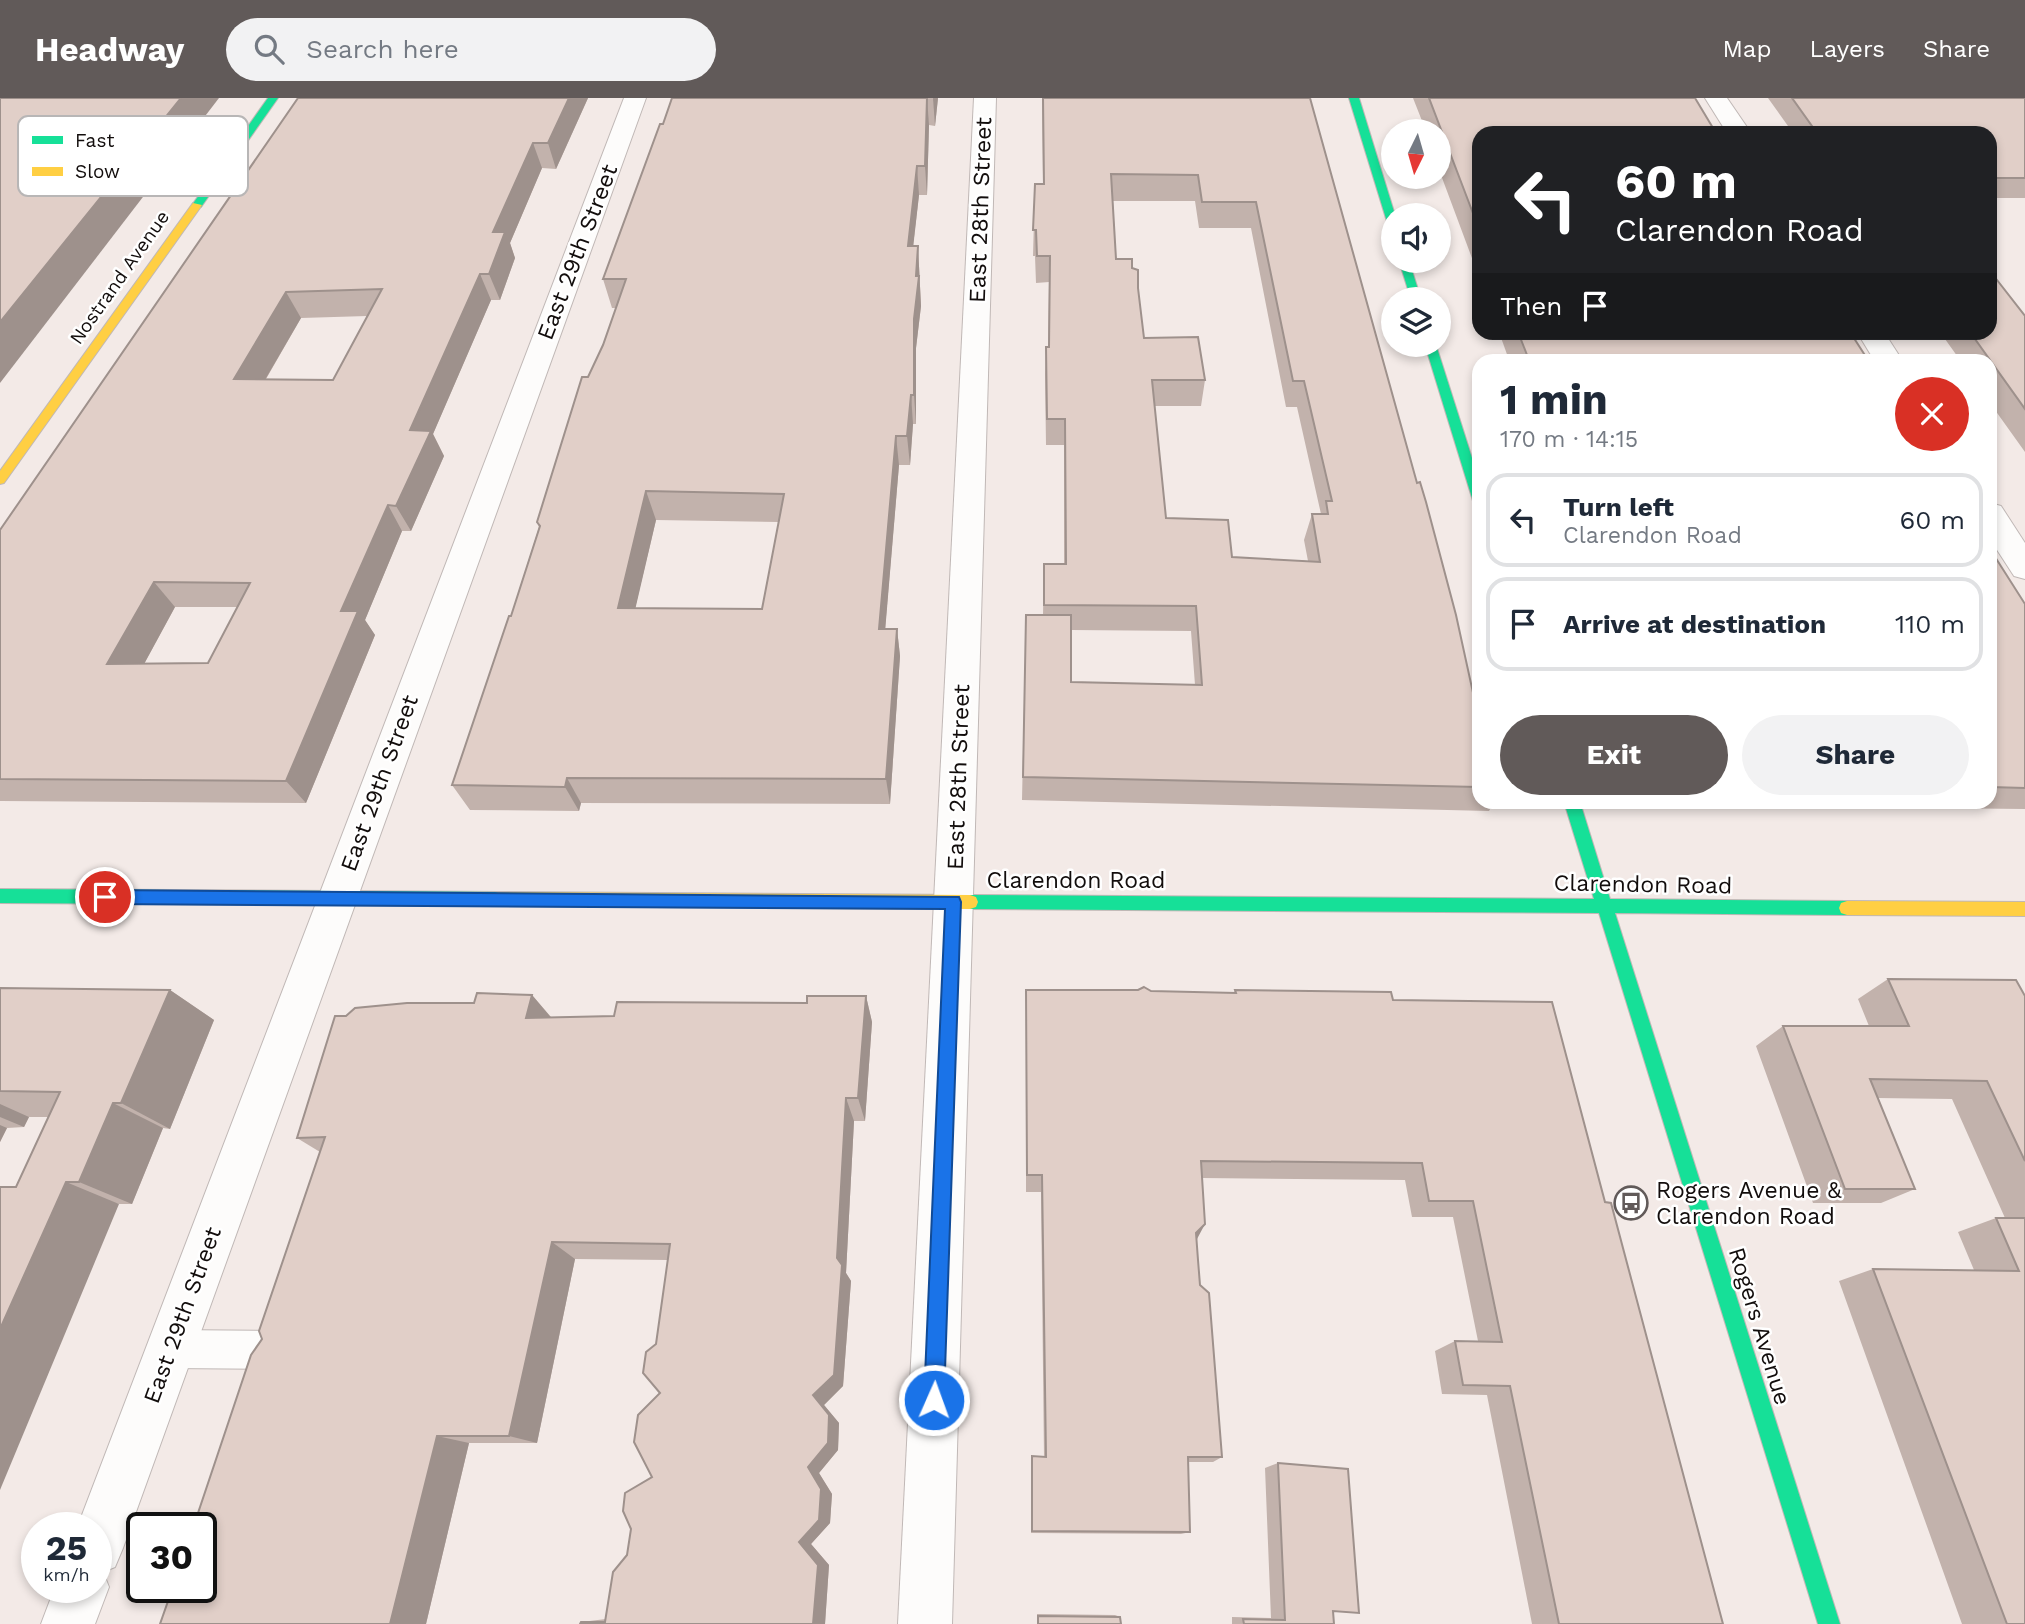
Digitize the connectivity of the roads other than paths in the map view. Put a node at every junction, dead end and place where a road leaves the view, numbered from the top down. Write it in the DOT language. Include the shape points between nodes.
graph roads {
  1 [pos="273,98"];
  2 [pos="635,98"];
  3 [pos="985,98"];
  4 [pos="1354,98"];
  5 [pos="1716,98"];
  6 [pos="1734,126"];
  7 [pos="248,133"];
  8 [pos="203,196"];
  9 [pos="1386,203"];
  10 [pos="1434,357"];
  11 [pos="1472,479"];
  12 [pos="0,480"];
  13 [pos="1997,525"];
  14 [pos="2025,568"];
  15 [pos="1574,809"];
  16 [pos="0,896"];
  17 [pos="336,898"];
  18 [pos="953,902"];
  19 [pos="1605,906"];
  20 [pos="2025,909"];
  21 [pos="170,1349"];
  22 [pos="280,1350"];
  23 [pos="109,1512"];
  24 [pos="76,1603"];
  25 [pos="68,1624"];
  26 [pos="926,1624"];
  27 [pos="1829,1624"];
  1 -- 7 [label="main road, Nostrand Avenue"];
  2 -- 17 [label="street, East 29th Street"];
  3 -- 18 [label="street, East 28th Street"];
  4 -- 9 [label="main road"];
  5 -- 6 [label="street"];
  8 -- 12 [label="main road, Nostrand Avenue"];
  10 -- 11 [label="main road"];
  13 -- 14 [label="street"];
  15 -- 19 [label="main road, Rogers Avenue"];
  16 -- 17 [label="main road, Clarendon Road"];
  17 -- 18 [label="main road, Clarendon Road"];
  17 -- 21 [label="street, East 29th Street"];
  18 -- 19 [label="main road, Clarendon Road"];
  18 -- 26 [label="street, East 28th Street"];
  19 -- 20 [label="main road, Clarendon Road"];
  19 -- 27 [label="main road, Rogers Avenue"];
  21 -- 22 [label="lane"];
  21 -- 23 [label="street, East 29th Street"];
  24 -- 25 [label="street"];
}
